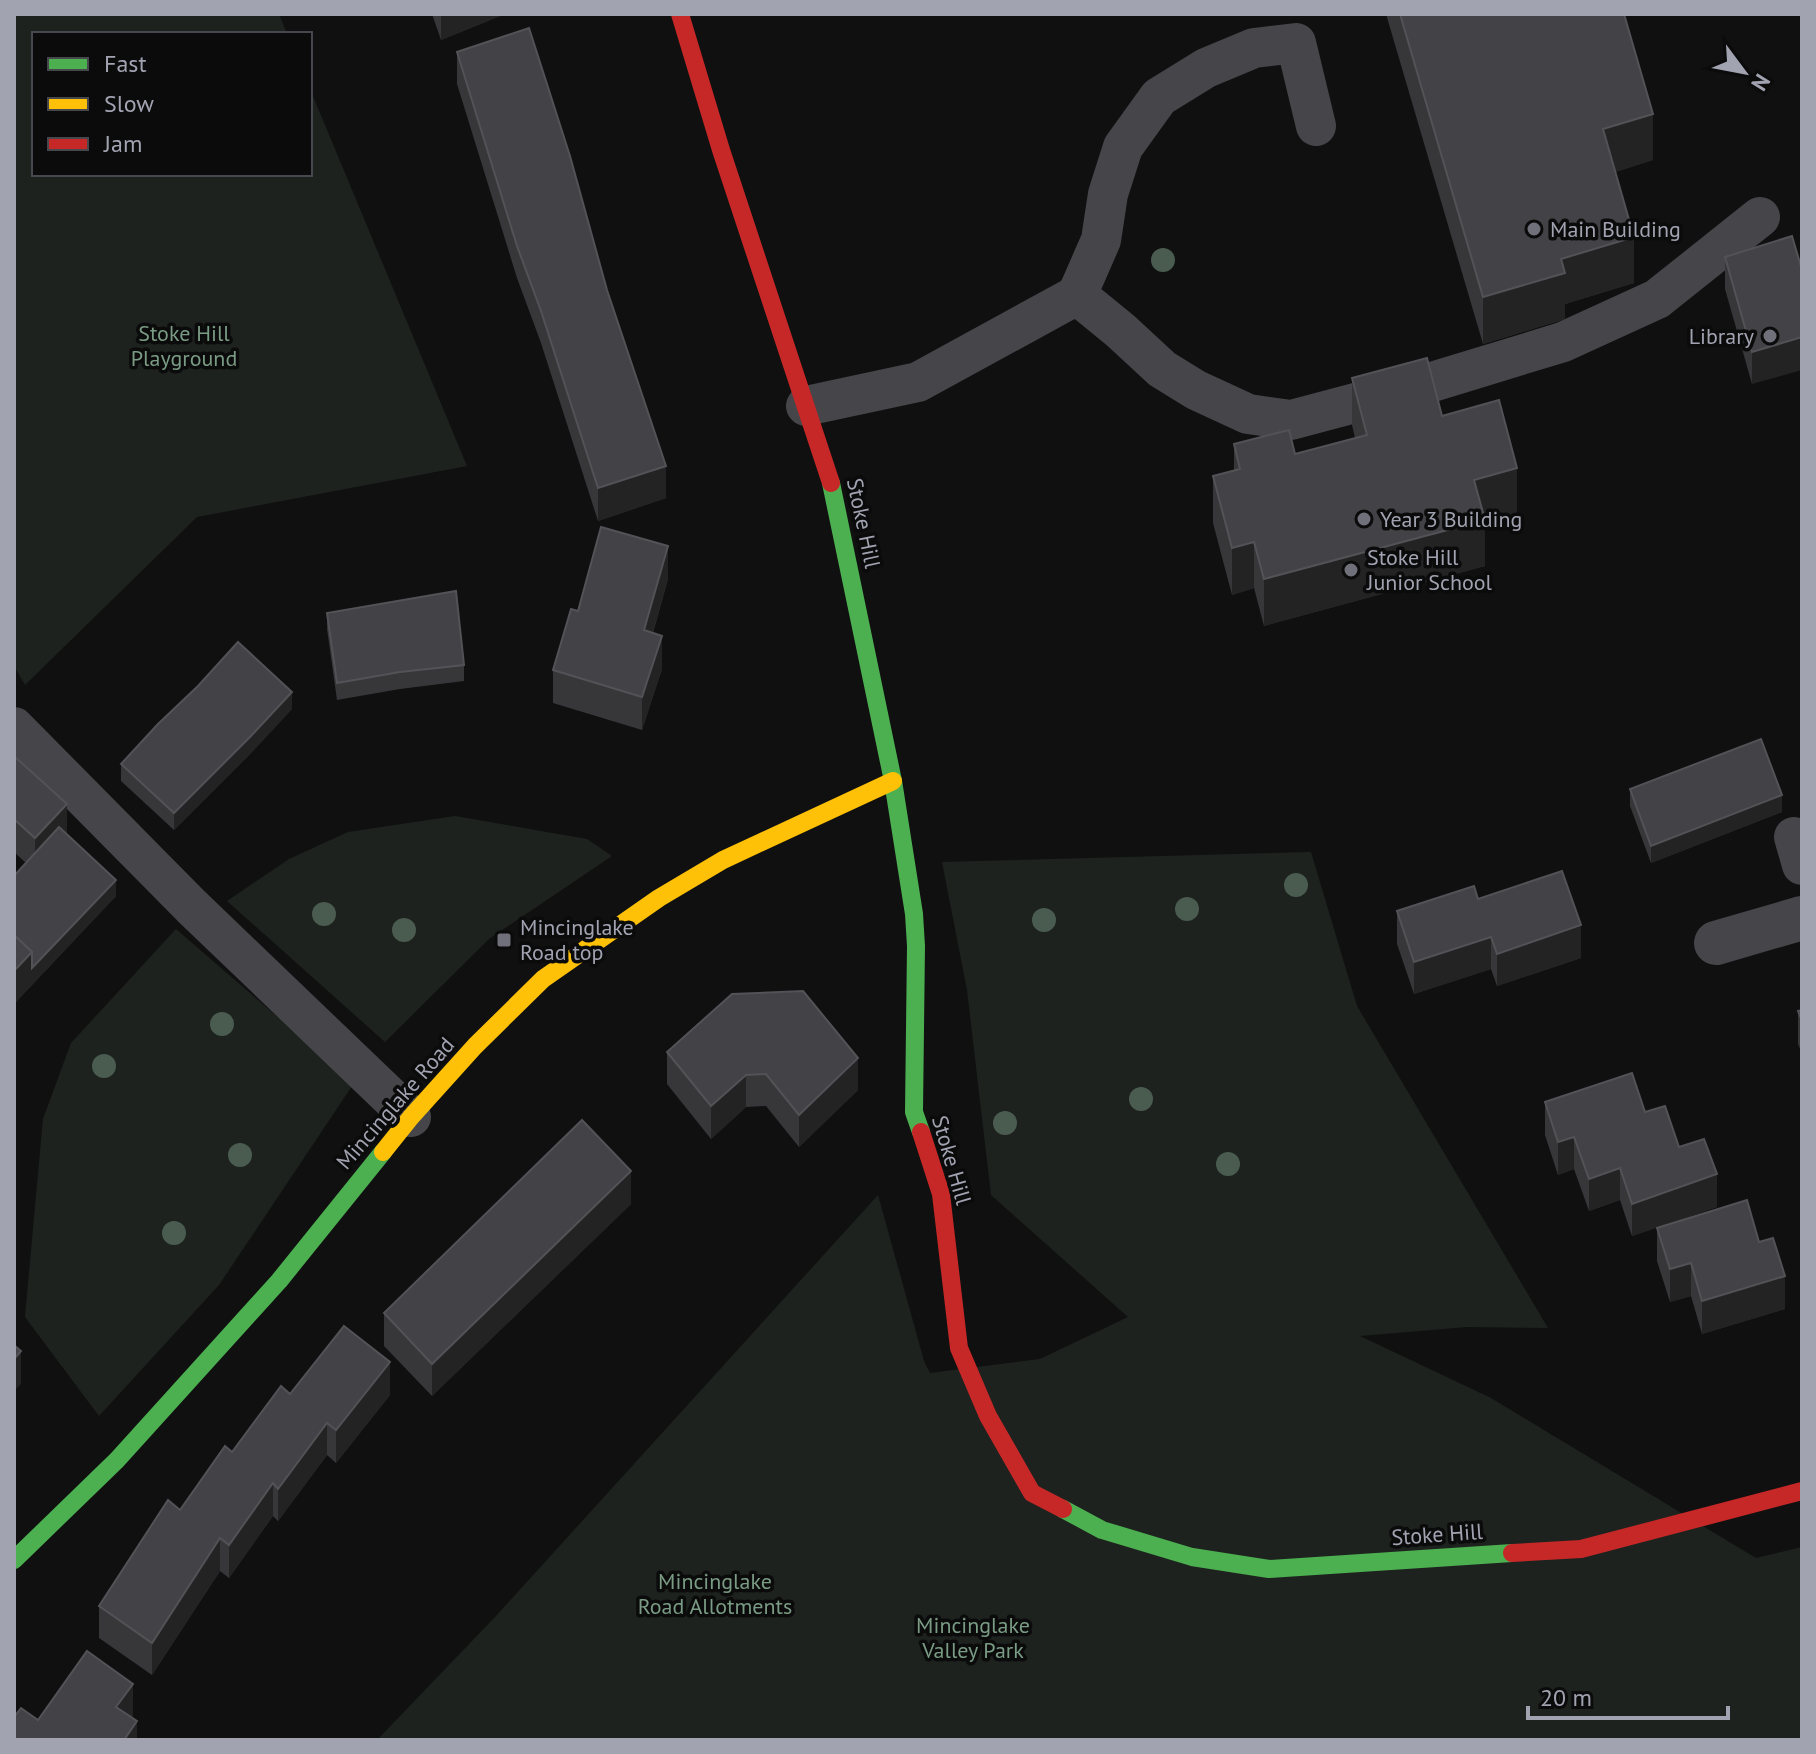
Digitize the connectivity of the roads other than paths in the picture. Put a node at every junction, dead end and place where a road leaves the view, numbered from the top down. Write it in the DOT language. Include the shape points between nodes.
graph roads {
  1 [pos="680,14"];
  2 [pos="1316,126"];
  3 [pos="1760,217"];
  4 [pos="1077,295"];
  5 [pos="806,406"];
  6 [pos="14,727"];
  7 [pos="893,781"];
  8 [pos="1802,918"];
  9 [pos="1716,943"];
  10 [pos="411,1117"];
  11 [pos="1802,1491"];
  12 [pos="14,1560"];
  1 -- 5 [label="street, Stoke Hill"];
  2 -- 4 [label="lane" via="1296,43 1254,48 1206,68 1159,97 1123,147 1101,240"];
  3 -- 4 [label="lane" via="1657,299 1563,342 1291,420 1248,414 1196,390 1162,369"];
  4 -- 5 [label="lane" via="918,382"];
  5 -- 7 [label="street, Stoke Hill" via="830,476"];
  6 -- 10 [label="lane"];
  7 -- 10 [label="street, Mincinglake Road" via="723,860 594,943 543,979"];
  7 -- 11 [label="street, Stoke Hill" via="914,924 914,1112 941,1194 959,1348 988,1416 1032,1493 1102,1530 1192,1557 1269,1569 1581,1549"];
  8 -- 9 [label="street"];
  10 -- 12 [label="street, Mincinglake Road" via="279,1281 117,1460"];
}
